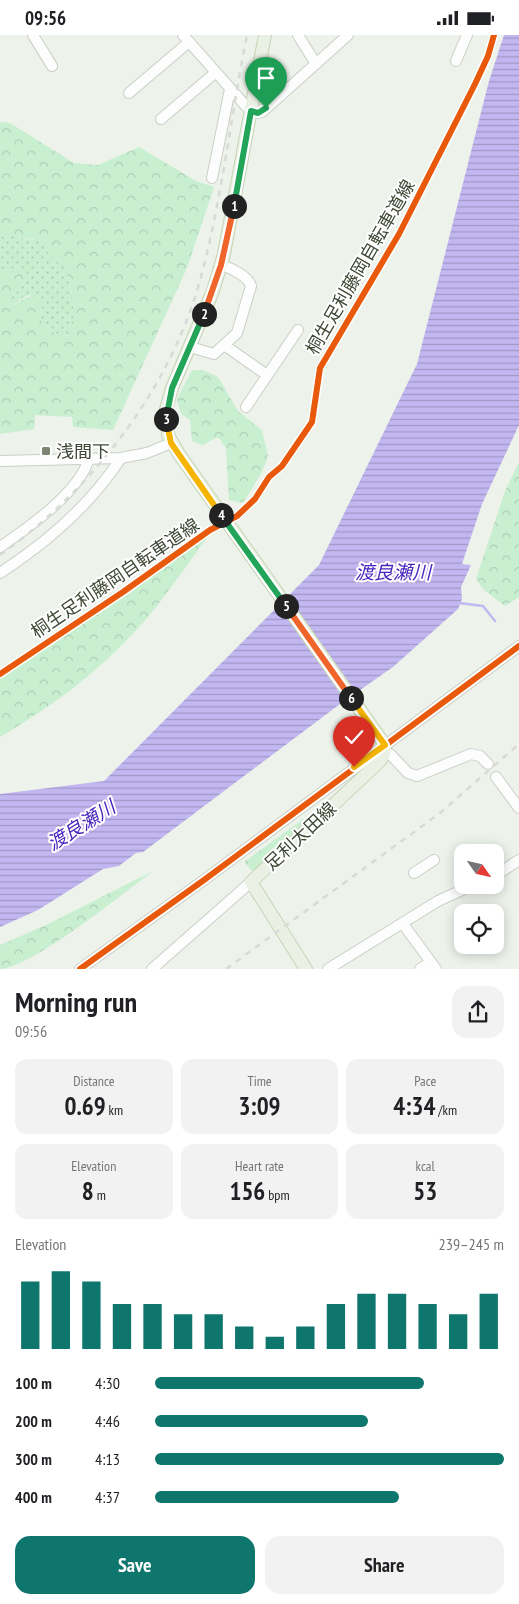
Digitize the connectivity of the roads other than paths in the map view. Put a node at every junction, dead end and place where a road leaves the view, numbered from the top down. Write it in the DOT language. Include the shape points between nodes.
graph roads {
  1 [pos="33,35"];
  2 [pos="265,35"];
  3 [pos="298,35"];
  4 [pos="348,35"];
  5 [pos="467,35"];
  6 [pos="186,39"];
  7 [pos="456,61"];
  8 [pos="316,64"];
  9 [pos="52,66"];
  10 [pos="216,73"];
  11 [pos="230,89"];
  12 [pos="129,93"];
  13 [pos="251,111"];
  14 [pos="161,119"];
  15 [pos="212,178"];
  16 [pos="221,265"];
  17 [pos="298,330"];
  18 [pos="224,345"];
  19 [pos="190,347"];
  20 [pos="267,375"];
  21 [pos="246,407"];
  22 [pos="171,443"];
  23 [pos="89,458"];
  24 [pos="121,458"];
  25 [pos="0,461"];
  26 [pos="0,547"];
  27 [pos="0,573"];
  28 [pos="519,646"];
  29 [pos="385,746"];
  30 [pos="488,764"];
  31 [pos="496,777"];
  32 [pos="515,794"];
  33 [pos="519,808"];
  34 [pos="434,860"];
  35 [pos="519,860"];
  36 [pos="504,869"];
  37 [pos="414,873"];
  38 [pos="250,882"];
  39 [pos="454,894"];
  40 [pos="403,924"];
  41 [pos="433,966"];
  42 [pos="80,969"];
  43 [pos="152,969"];
  44 [pos="306,969"];
  45 [pos="328,969"];
  46 [pos="420,969"];
  1 -- 9 [label="street"];
  2 -- 13 [label="main road"];
  3 -- 8 [label="street"];
  4 -- 8 [label="street"];
  5 -- 7 [label="street"];
  6 -- 10 [label="street"];
  6 -- 12 [label="street"];
  8 -- 13 [label="street" via="262,112"];
  10 -- 11 [label="street"];
  10 -- 14 [label="street"];
  11 -- 13 [label="street"];
  11 -- 15 [label="street"];
  13 -- 16 [label="main road"];
  16 -- 18 [label="street" via="232,269 251,286 237,333"];
  16 -- 19 [label="main road"];
  17 -- 20 [label="street"];
  18 -- 19 [label="street" via="211,355"];
  18 -- 20 [label="street"];
  19 -- 22 [label="main road" via="168,404 166,421"];
  20 -- 21 [label="street"];
  22 -- 24 [label="street" via="148,453"];
  22 -- 29 [label="main road"];
  23 -- 24 [label="street"];
  23 -- 25 [label="street"];
  23 -- 26 [label="street" via="84,473 62,496"];
  24 -- 27 [label="street" via="74,513 38,546"];
  28 -- 29 [label="street"];
  29 -- 30 [label="street" via="409,774 417,776 475,753"];
  29 -- 38 [label="main road, 足利太田線" via="380,761"];
  29 -- 42 [label="street"];
  31 -- 32 [label="street"];
  32 -- 33 [label="street"];
  34 -- 37 [label="street"];
  35 -- 36 [label="street"];
  38 -- 43 [label="street"];
  38 -- 44 [label="main road, 足利太田線"];
  39 -- 40 [label="street"];
  40 -- 41 [label="street"];
  40 -- 45 [label="street"];
  41 -- 46 [label="street"];
}
